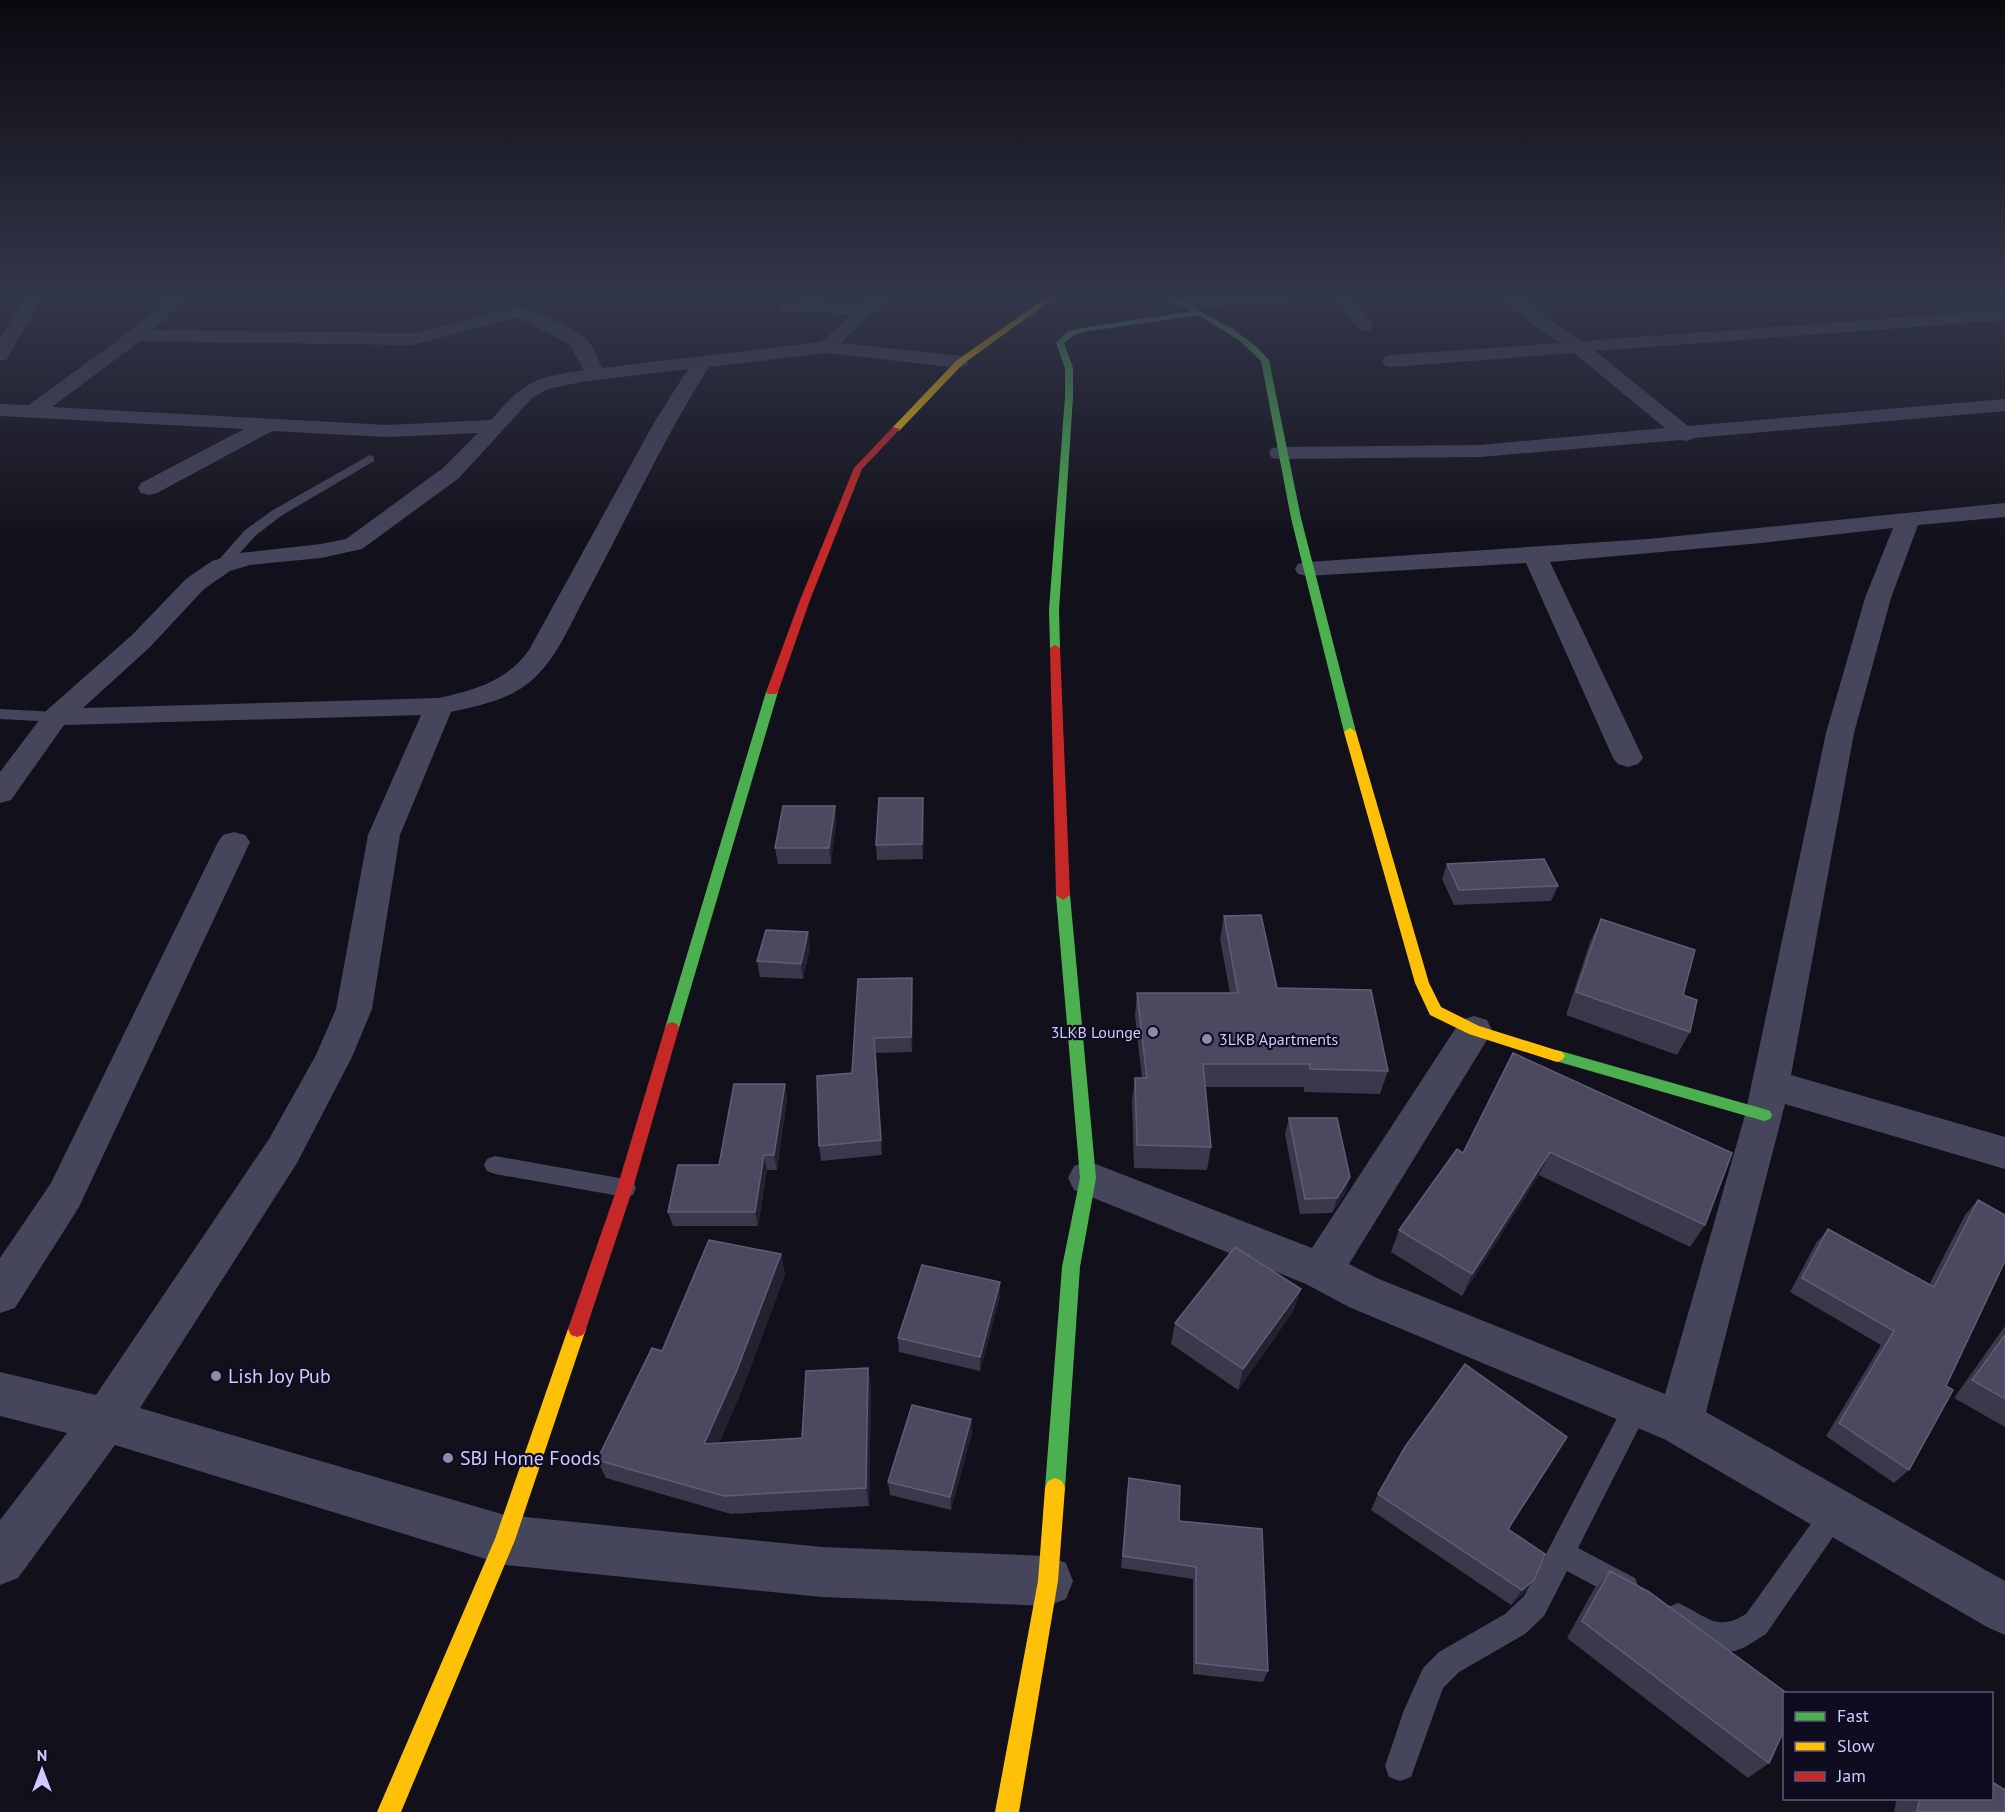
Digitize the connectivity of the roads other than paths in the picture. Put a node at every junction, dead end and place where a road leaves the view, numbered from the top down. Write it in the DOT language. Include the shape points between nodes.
graph roads {
  1 [pos="78,379"];
  2 [pos="571,379"];
  3 [pos="691,379"];
  4 [pos="944,379"];
  5 [pos="1069,379"];
  6 [pos="1268,379"];
  7 [pos="1617,379"];
  8 [pos="2005,405"];
  9 [pos="0,410"];
  10 [pos="34,411"];
  11 [pos="268,425"];
  12 [pos="497,426"];
  13 [pos="1686,435"];
  14 [pos="1280,453"];
  15 [pos="370,459"];
  16 [pos="148,488"];
  17 [pos="2005,510"];
  18 [pos="1908,520"];
  19 [pos="1535,556"];
  20 [pos="221,566"];
  21 [pos="1307,569"];
  22 [pos="439,706"];
  23 [pos="0,714"];
  24 [pos="56,717"];
  25 [pos="1628,758"];
  26 [pos="0,793"];
  27 [pos="234,842"];
  28 [pos="1474,1030"];
  29 [pos="1767,1099"];
  30 [pos="2005,1153"];
  31 [pos="495,1165"];
  32 [pos="1088,1178"];
  33 [pos="625,1188"];
  34 [pos="1321,1271"];
  35 [pos="0,1294"];
  36 [pos="0,1394"];
  37 [pos="1637,1406"];
  38 [pos="106,1420"];
  39 [pos="1680,1423"];
  40 [pos="1836,1511"];
  41 [pos="505,1540"];
  42 [pos="1561,1553"];
  43 [pos="0,1560"];
  44 [pos="1047,1581"];
  45 [pos="2005,1609"];
  46 [pos="1400,1766"];
  47 [pos="389,1812"];
  48 [pos="1007,1812"];
  1 -- 10 [label="street"];
  2 -- 12 [label="street" via="542,384 525,394"];
  3 -- 22 [label="street" via="534,663 502,688"];
  4 -- 33 [label="street" via="858,468 805,600 764,713"];
  5 -- 32 [label="street" via="1054,610 1063,903"];
  6 -- 14 [label="street"];
  7 -- 13 [label="street"];
  8 -- 13 [label="street"];
  9 -- 10 [label="street"];
  10 -- 11 [label="street"];
  11 -- 12 [label="street" via="387,431"];
  11 -- 16 [label="street"];
  12 -- 20 [label="street" via="451,473 354,544 248,558"];
  13 -- 14 [label="street" via="1479,452"];
  14 -- 21 [label="street"];
  15 -- 20 [label="lane" via="277,513 250,533"];
  17 -- 18 [label="street"];
  18 -- 19 [label="street"];
  18 -- 29 [label="street" via="1878,598 1840,733"];
  19 -- 21 [label="street"];
  19 -- 25 [label="street"];
  20 -- 24 [label="street" via="195,584 141,641"];
  21 -- 28 [label="street" via="1331,667 1427,998 1435,1011"];
  22 -- 24 [label="street"];
  22 -- 38 [label="street" via="384,836 354,1009 334,1057 283,1151"];
  23 -- 24 [label="lane"];
  24 -- 26 [label="street"];
  27 -- 35 [label="street" via="65,1195"];
  28 -- 29 [label="street" via="1653,1085"];
  28 -- 34 [label="street"];
  29 -- 30 [label="street" via="1837,1106"];
  29 -- 39 [label="street"];
  31 -- 33 [label="lane"];
  32 -- 34 [label="street"];
  32 -- 44 [label="street" via="1071,1267"];
  33 -- 41 [label="street"];
  34 -- 37 [label="street" via="1364,1293"];
  36 -- 38 [label="street"];
  37 -- 39 [label="street"];
  37 -- 42 [label="lane"];
  38 -- 41 [label="street"];
  38 -- 43 [label="street"];
  39 -- 40 [label="street"];
  40 -- 42 [label="lane" via="1756,1624 1735,1637 1715,1637"];
  40 -- 45 [label="street"];
  41 -- 44 [label="street" via="822,1572"];
  41 -- 47 [label="street"];
  42 -- 46 [label="lane" via="1534,1606 1515,1624 1449,1662 1433,1678"];
  44 -- 48 [label="street"];
}
